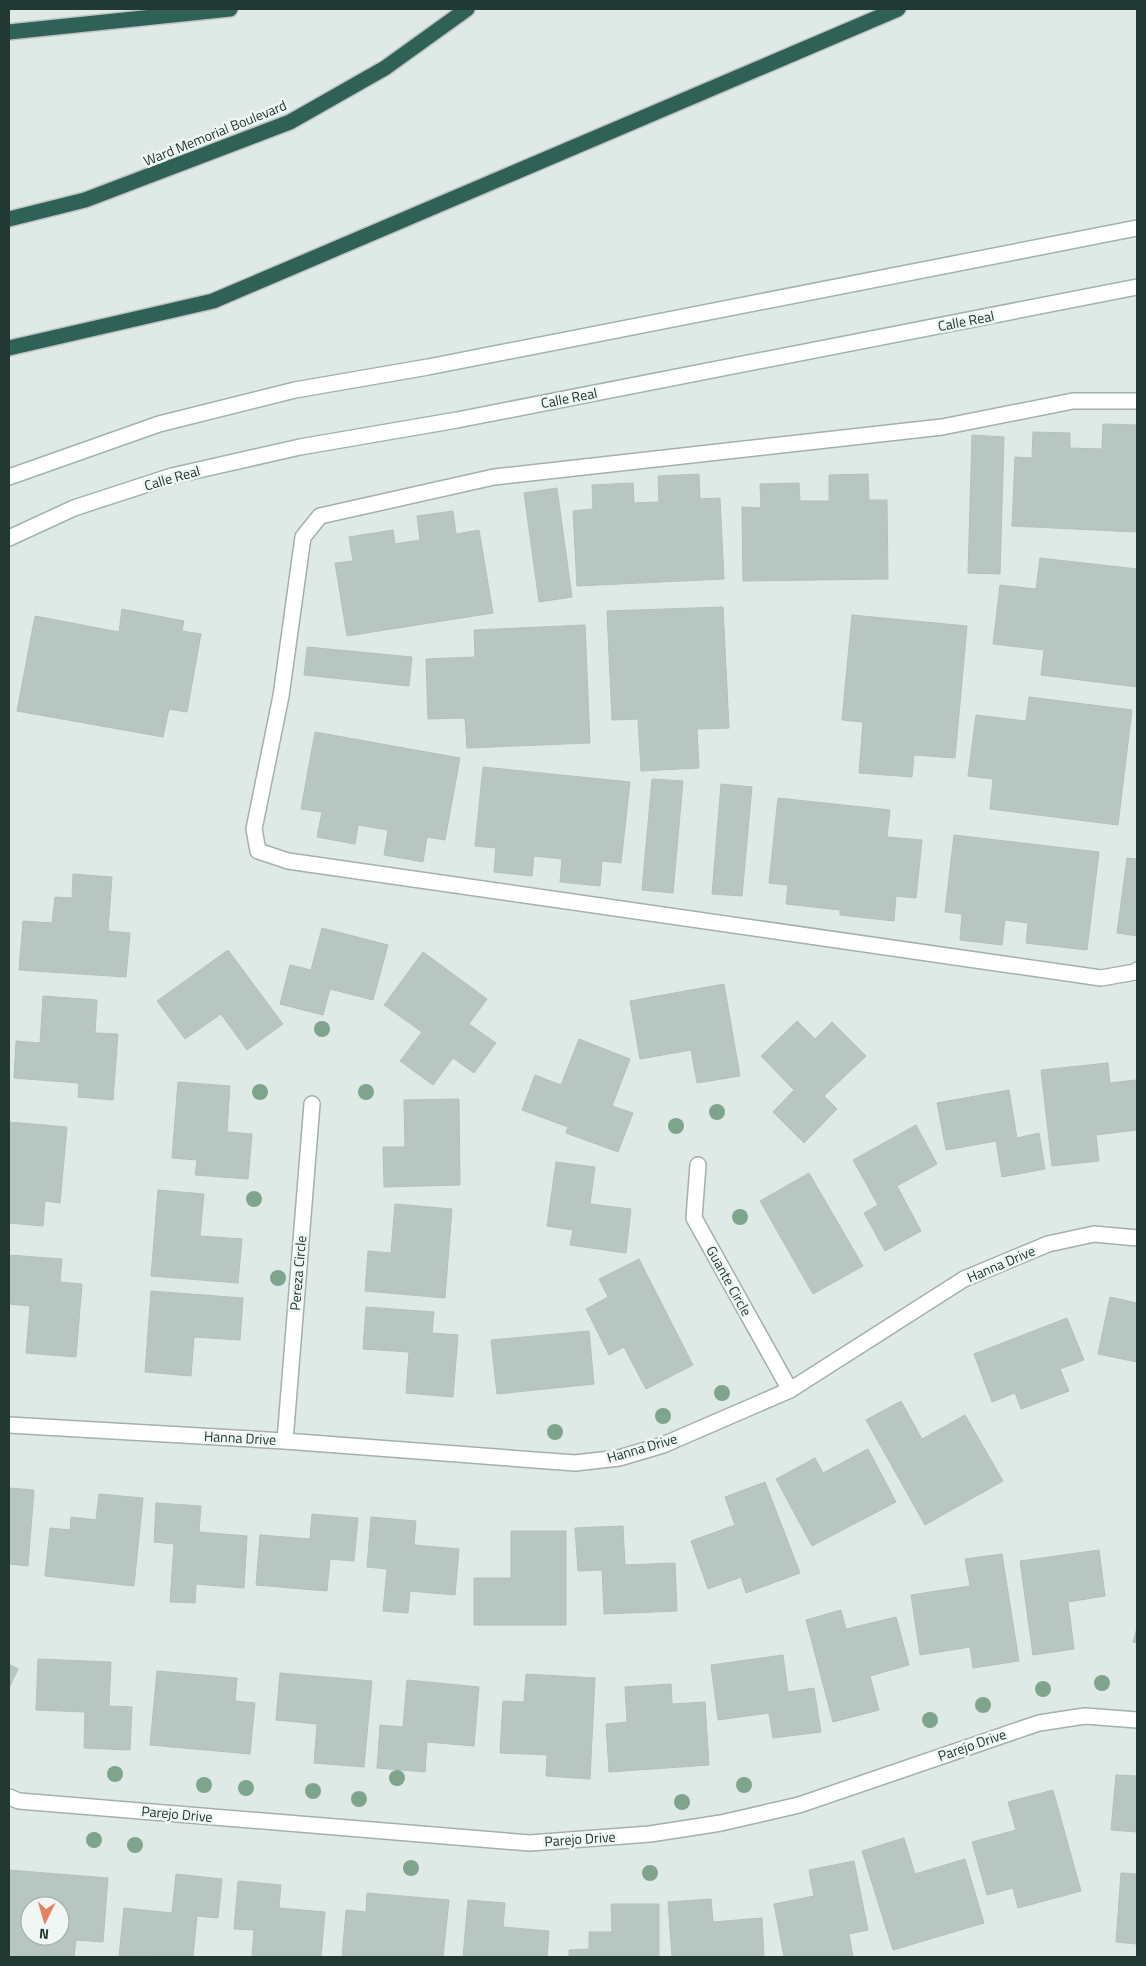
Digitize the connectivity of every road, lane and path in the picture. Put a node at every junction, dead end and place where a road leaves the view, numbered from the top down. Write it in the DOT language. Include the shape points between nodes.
graph roads {
  1 [pos="230,9"];
  2 [pos="467,9"];
  3 [pos="898,9"];
  4 [pos="9,32"];
  5 [pos="9,219"];
  6 [pos="1137,228"];
  7 [pos="1137,287"];
  8 [pos="9,348"];
  9 [pos="1137,401"];
  10 [pos="9,477"];
  11 [pos="9,538"];
  12 [pos="1137,970"];
  13 [pos="312,1104"];
  14 [pos="698,1165"];
  15 [pos="1137,1238"];
  16 [pos="790,1390"];
  17 [pos="9,1425"];
  18 [pos="285,1441"];
  19 [pos="1137,1720"];
  20 [pos="9,1797"];
  1 -- 4 [label="highway"];
  2 -- 5 [label="highway, Ward Memorial Boulevard" via="385,68 290,122 85,200"];
  3 -- 8 [label="highway" via="213,301"];
  6 -- 10 [label="street" via="295,390 159,424"];
  7 -- 11 [label="street, Calle Real" via="457,420 300,447 172,476 74,508"];
  9 -- 12 [label="street" via="1073,401 942,427 494,477 320,516 302,537 281,696 254,829 258,851 288,861 1101,978"];
  13 -- 18 [label="street, Pereza Circle"];
  14 -- 16 [label="street, Guante Circle" via="694,1218"];
  15 -- 16 [label="street, Hanna Drive" via="1094,1234 1048,1244 964,1279"];
  16 -- 18 [label="street, Hanna Drive" via="663,1445 619,1458 575,1463"];
  17 -- 18 [label="street, Hanna Drive"];
  19 -- 20 [label="street, Parejo Drive" via="1085,1716 1039,1723 799,1805 721,1823 650,1834 530,1843 19,1801"];
}
